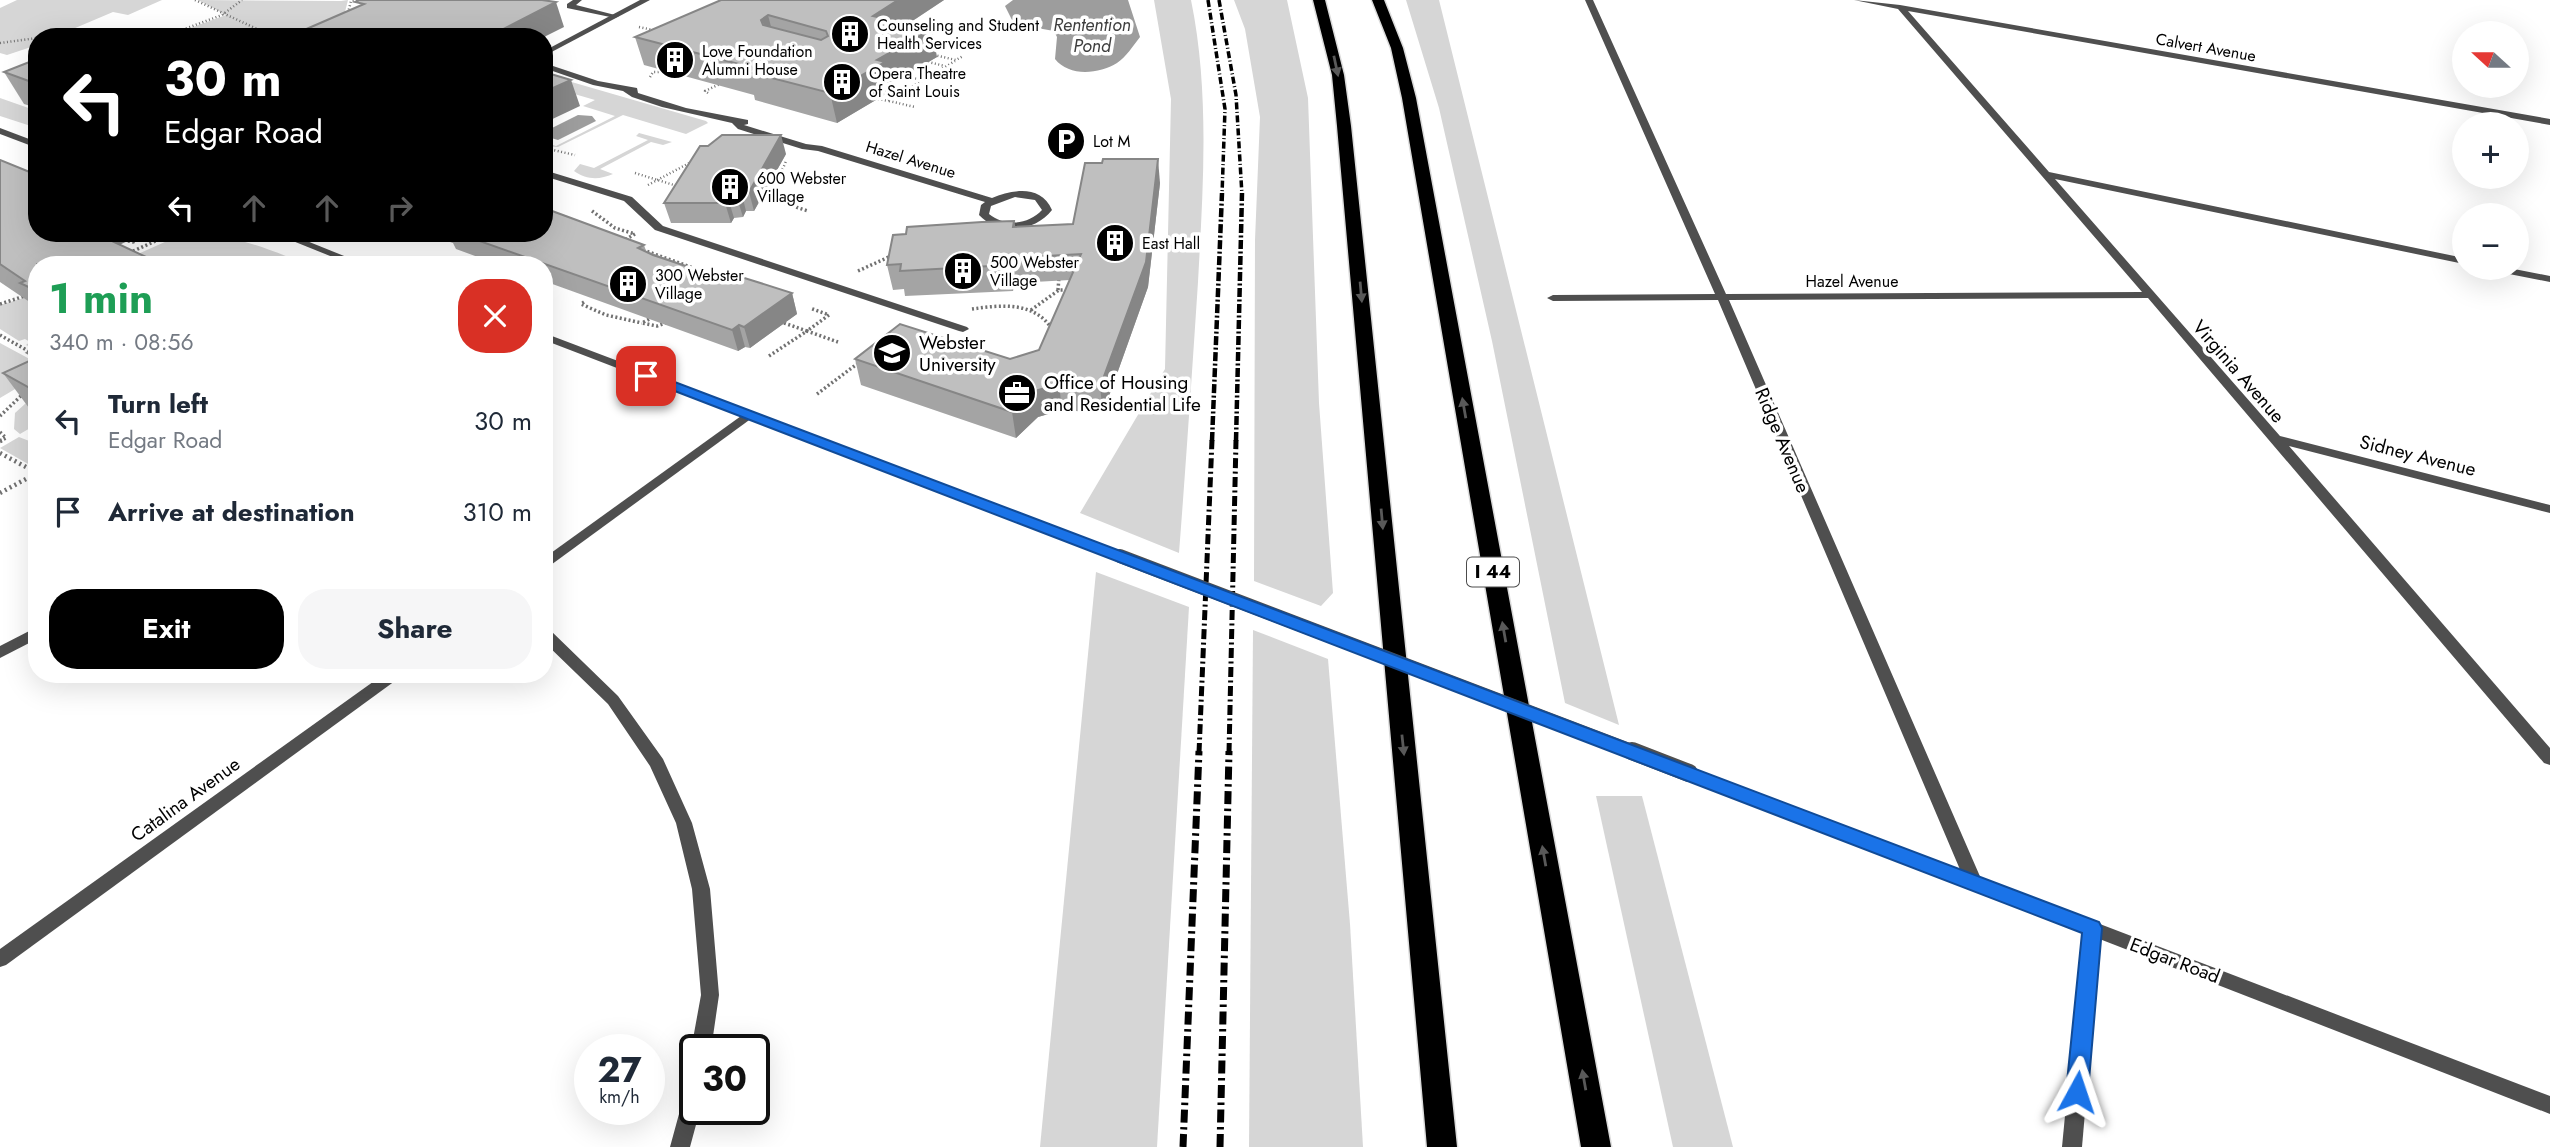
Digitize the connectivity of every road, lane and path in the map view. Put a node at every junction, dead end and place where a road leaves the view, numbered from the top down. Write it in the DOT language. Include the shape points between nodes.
graph roads {
  1 [pos="195,0"];
  2 [pos="242,0"];
  3 [pos="362,0"];
  4 [pos="578,0"];
  5 [pos="646,0"];
  6 [pos="1319,0"];
  7 [pos="1378,0"];
  8 [pos="1589,0"];
  9 [pos="1858,0"];
  10 [pos="1900,7"];
  11 [pos="224,13"];
  12 [pos="615,16"];
  13 [pos="344,24"];
  14 [pos="636,26"];
  15 [pos="186,28"];
  16 [pos="255,28"];
  17 [pos="659,32"];
  18 [pos="28,39"];
  19 [pos="0,43"];
  20 [pos="553,49"];
  21 [pos="930,54"];
  22 [pos="963,56"];
  23 [pos="956,60"];
  24 [pos="928,62"];
  25 [pos="946,67"];
  26 [pos="553,68"];
  27 [pos="680,71"];
  28 [pos="905,76"];
  29 [pos="715,77"];
  30 [pos="649,78"];
  31 [pos="923,80"];
  32 [pos="726,81"];
  33 [pos="894,90"];
  34 [pos="903,92"];
  35 [pos="878,99"];
  36 [pos="888,101"];
  37 [pos="915,107"];
  38 [pos="2550,122"];
  39 [pos="0,131"];
  40 [pos="28,142"];
  41 [pos="553,150"];
  42 [pos="782,153"];
  43 [pos="575,155"];
  44 [pos="701,156"];
  45 [pos="635,173"];
  46 [pos="2046,174"];
  47 [pos="553,176"];
  48 [pos="656,180"];
  49 [pos="648,185"];
  50 [pos="675,191"];
  51 [pos="756,196"];
  52 [pos="764,196"];
  53 [pos="993,201"];
  54 [pos="808,211"];
  55 [pos="153,242"];
  56 [pos="302,242"];
  57 [pos="894,255"];
  58 [pos="123,256"];
  59 [pos="338,256"];
  60 [pos="659,256"];
  61 [pos="2452,259"];
  62 [pos="652,260"];
  63 [pos="855,274"];
  64 [pos="713,275"];
  65 [pos="2529,275"];
  66 [pos="2550,279"];
  67 [pos="705,280"];
  68 [pos="1072,290"];
  69 [pos="28,295"];
  70 [pos="2150,295"];
  71 [pos="1553,298"];
  72 [pos="1722,298"];
  73 [pos="584,302"];
  74 [pos="0,304"];
  75 [pos="810,308"];
  76 [pos="1030,310"];
  77 [pos="663,311"];
  78 [pos="674,318"];
  79 [pos="642,323"];
  80 [pos="784,323"];
  81 [pos="963,329"];
  82 [pos="807,331"];
  83 [pos="0,335"];
  84 [pos="553,339"];
  85 [pos="838,342"];
  86 [pos="28,351"];
  87 [pos="769,356"];
  88 [pos="26,392"];
  89 [pos="748,415"];
  90 [pos="0,416"];
  91 [pos="0,432"];
  92 [pos="2276,439"];
  93 [pos="0,441"];
  94 [pos="0,453"];
  95 [pos="28,468"];
  96 [pos="28,478"];
  97 [pos="0,493"];
  98 [pos="2550,509"];
  99 [pos="553,558"];
  100 [pos="28,637"];
  101 [pos="553,642"];
  102 [pos="0,653"];
  103 [pos="382,683"];
  104 [pos="2550,759"];
  105 [pos="1973,881"];
  106 [pos="2092,928"];
  107 [pos="0,959"];
  108 [pos="704,1034"];
  109 [pos="2550,1105"];
  110 [pos="686,1125"];
  111 [pos="680,1147"];
  112 [pos="1442,1147"];
  113 [pos="1596,1147"];
  114 [pos="2072,1147"];
  1 -- 11 [label="path"];
  2 -- 11 [label="path"];
  3 -- 13 [label="path" via="351,1"];
  4 -- 12 [label="street" via="570,6"];
  5 -- 12 [label="street"];
  6 -- 112 [label="highway, one-way" via="1338,75 1346,139"];
  113 -- 7 [label="highway, I 44, one-way" via="1409,98 1397,48"];
  8 -- 72 [label="street, Ridge Avenue"];
  9 -- 10 [label="street, Calvert Avenue"];
  10 -- 38 [label="street, Calvert Avenue"];
  10 -- 46 [label="street, Virginia Avenue"];
  11 -- 15 [label="path"];
  11 -- 16 [label="path"];
  12 -- 20 [label="street"];
  14 -- 17 [label="path"];
  18 -- 19 [label="path"];
  21 -- 23 [label="path"];
  22 -- 23 [label="path"];
  23 -- 25 [label="path"];
  24 -- 25 [label="path"];
  25 -- 31 [label="path"];
  26 -- 53 [label="street, Hazel Avenue" via="627,90 635,97 704,112 804,147"];
  27 -- 30 [label="path" via="653,72"];
  28 -- 31 [label="path"];
  29 -- 32 [label="path"];
  31 -- 34 [label="path"];
  33 -- 34 [label="path"];
  34 -- 36 [label="path"];
  35 -- 36 [label="path"];
  36 -- 37 [label="path"];
  39 -- 40 [label="street"];
  41 -- 43 [label="path"];
  42 -- 52 [label="path" via="785,167"];
  44 -- 48 [label="path"];
  45 -- 48 [label="path"];
  46 -- 61 [label="street"];
  46 -- 70 [label="street, Virginia Avenue"];
  47 -- 81 [label="street" via="628,200 659,229"];
  48 -- 49 [label="path"];
  48 -- 50 [label="path" via="679,184"];
  51 -- 52 [label="path"];
  52 -- 54 [label="path"];
  53 -- 53 [label="street, Hazel Avenue" via="986,205 984,215 1002,225 1032,222 1047,209 1044,201 1029,195"];
  55 -- 58 [label="path"];
  56 -- 59 [label="street"];
  57 -- 63 [label="path"];
  60 -- 62 [label="path"];
  64 -- 67 [label="path"];
  65 -- 66 [label="street"];
  68 -- 76 [label="path" via="1059,290"];
  69 -- 74 [label="path"];
  70 -- 72 [label="street, Hazel Avenue"];
  70 -- 92 [label="street, Virginia Avenue"];
  71 -- 72 [label="street, Hazel Avenue"];
  72 -- 105 [label="street, Ridge Avenue"];
  73 -- 79 [label="path" via="581,304 595,311"];
  75 -- 82 [label="path" via="829,315"];
  77 -- 79 [label="path"];
  78 -- 79 [label="path" via="657,326"];
  80 -- 82 [label="path"];
  82 -- 85 [label="path"];
  82 -- 87 [label="path"];
  83 -- 86 [label="path"];
  84 -- 89 [label="street, Edgar Road"];
  88 -- 90 [label="path"];
  89 -- 99 [label="street"];
  89 -- 105 [label="street, Edgar Road, bridge"];
  91 -- 93 [label="path" via="6,438"];
  92 -- 98 [label="street, Sidney Avenue"];
  92 -- 104 [label="street, Virginia Avenue"];
  94 -- 95 [label="path"];
  96 -- 97 [label="path"];
  100 -- 102 [label="street"];
  101 -- 108 [label="street" via="613,700 657,763 684,823 701,889 710,995"];
  103 -- 107 [label="street, Catalina Avenue"];
  105 -- 106 [label="street, Edgar Road"];
  106 -- 109 [label="street, Edgar Road"];
  106 -- 114 [label="street"];
  110 -- 111 [label="street"];
}
